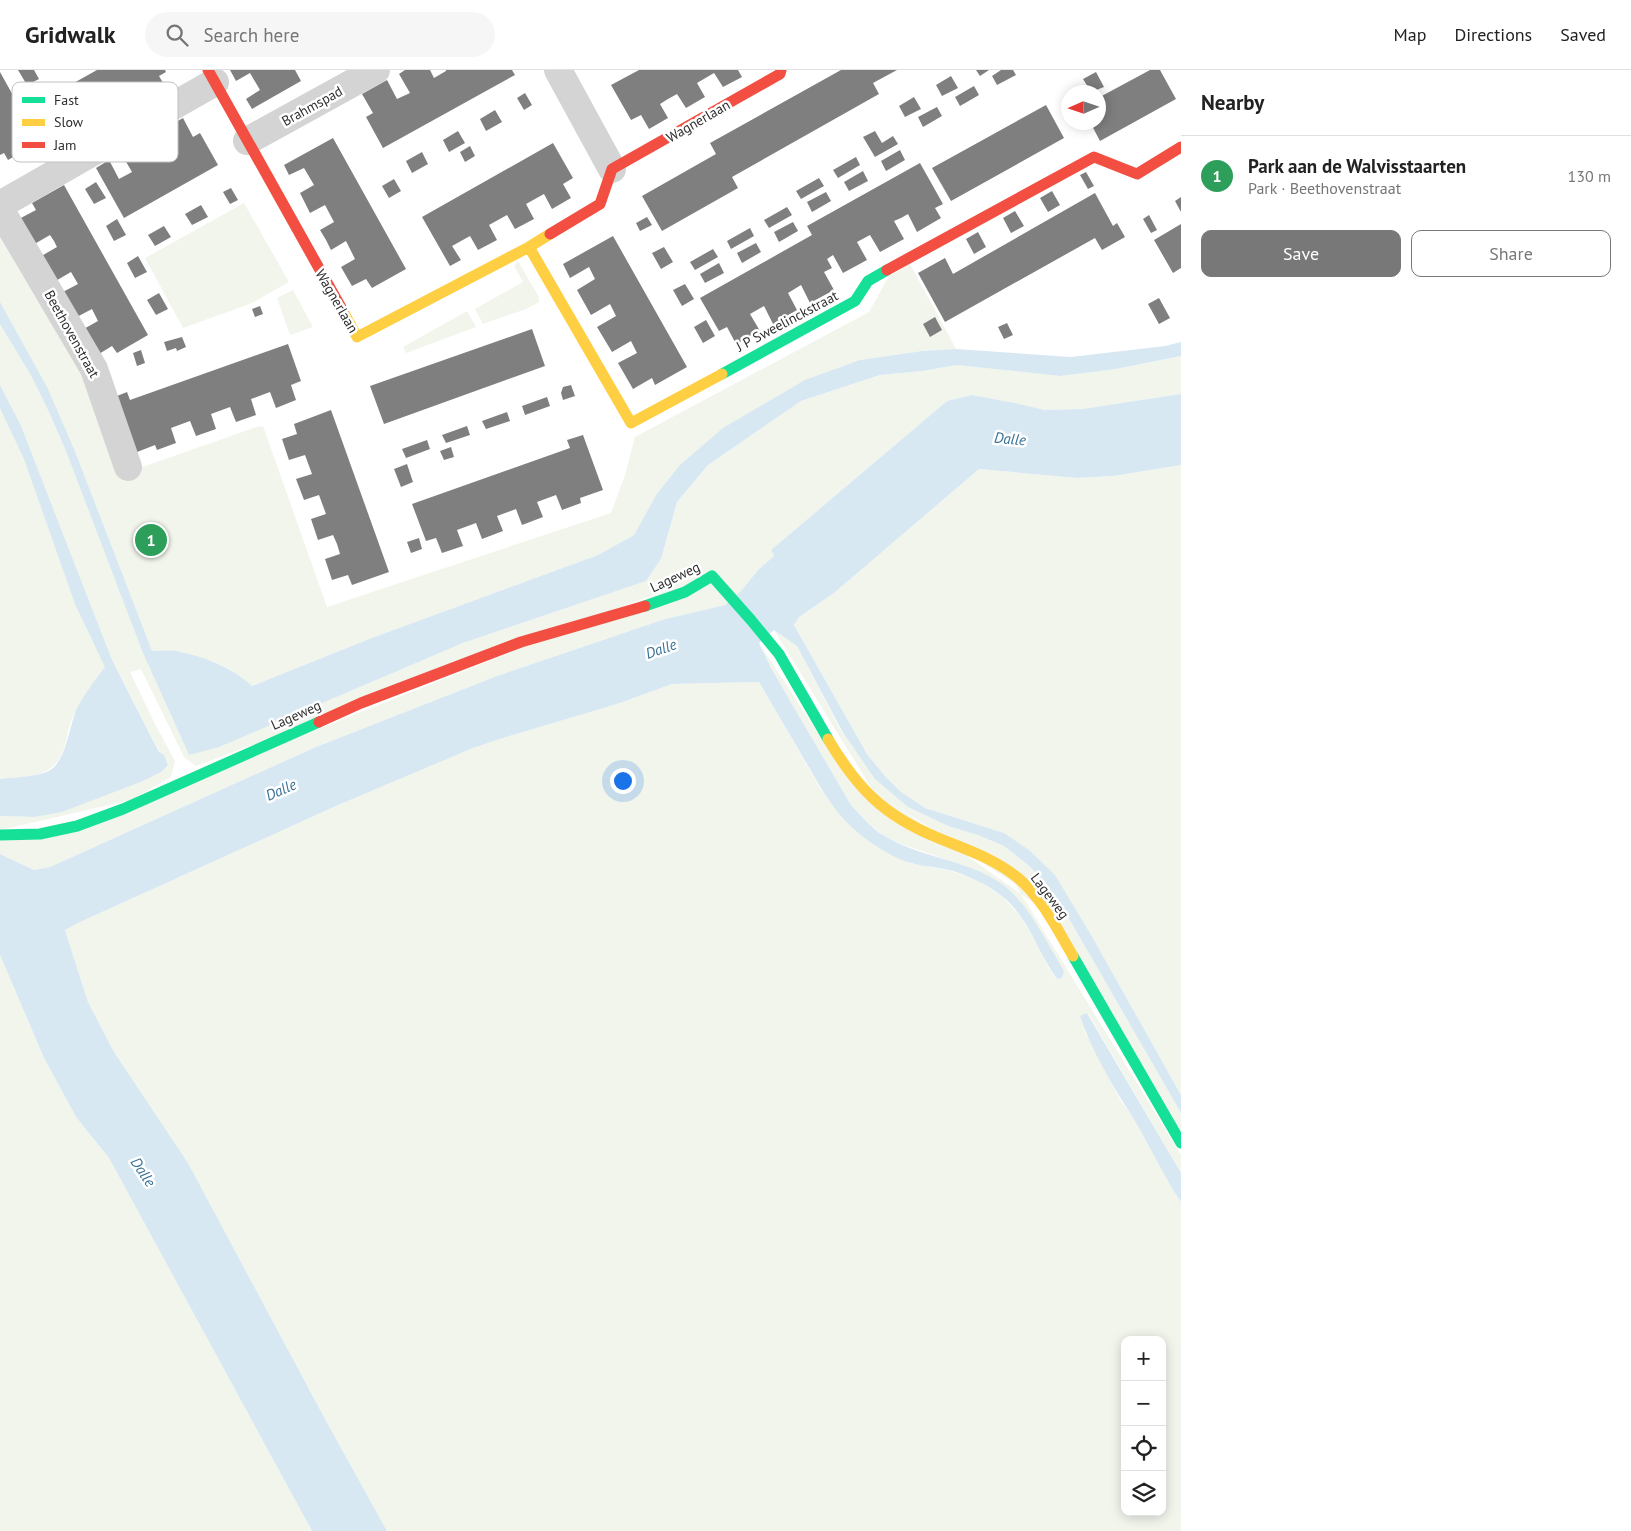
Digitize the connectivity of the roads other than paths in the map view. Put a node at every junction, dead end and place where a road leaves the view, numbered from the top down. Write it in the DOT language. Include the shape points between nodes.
graph roads {
  1 [pos="376,70"];
  2 [pos="558,70"];
  3 [pos="780,70"];
  4 [pos="212,76"];
  5 [pos="178,97"];
  6 [pos="247,141"];
  7 [pos="1181,147"];
  8 [pos="73,162"];
  9 [pos="612,169"];
  10 [pos="0,207"];
  11 [pos="529,247"];
  12 [pos="128,467"];
  13 [pos="0,835"];
  14 [pos="1181,1143"];
  1 -- 6 [label="street, Brahmspad"];
  2 -- 9 [label="street"];
  3 -- 9 [label="street, Wagnerlaan" via="780,74"];
  4 -- 5 [label="street, Beethovenstraat"];
  4 -- 6 [label="street, Wagnerlaan"];
  6 -- 11 [label="street, Wagnerlaan" via="357,337"];
  7 -- 11 [label="street, J P Sweelinckstraat" via="1137,174 1094,157 868,281 855,301 631,423"];
  8 -- 10 [label="street, Beethovenstraat"];
  9 -- 11 [label="street, Wagnerlaan" via="600,204"];
  10 -- 12 [label="street, Beethovenstraat" via="94,369"];
  13 -- 14 [label="street, Lageweg" via="40,834 77,826 123,809 360,703 521,642 653,604 685,592 712,576 769,640 844,765 868,794 893,815 921,830 994,861 1032,892 1053,922"];
}
